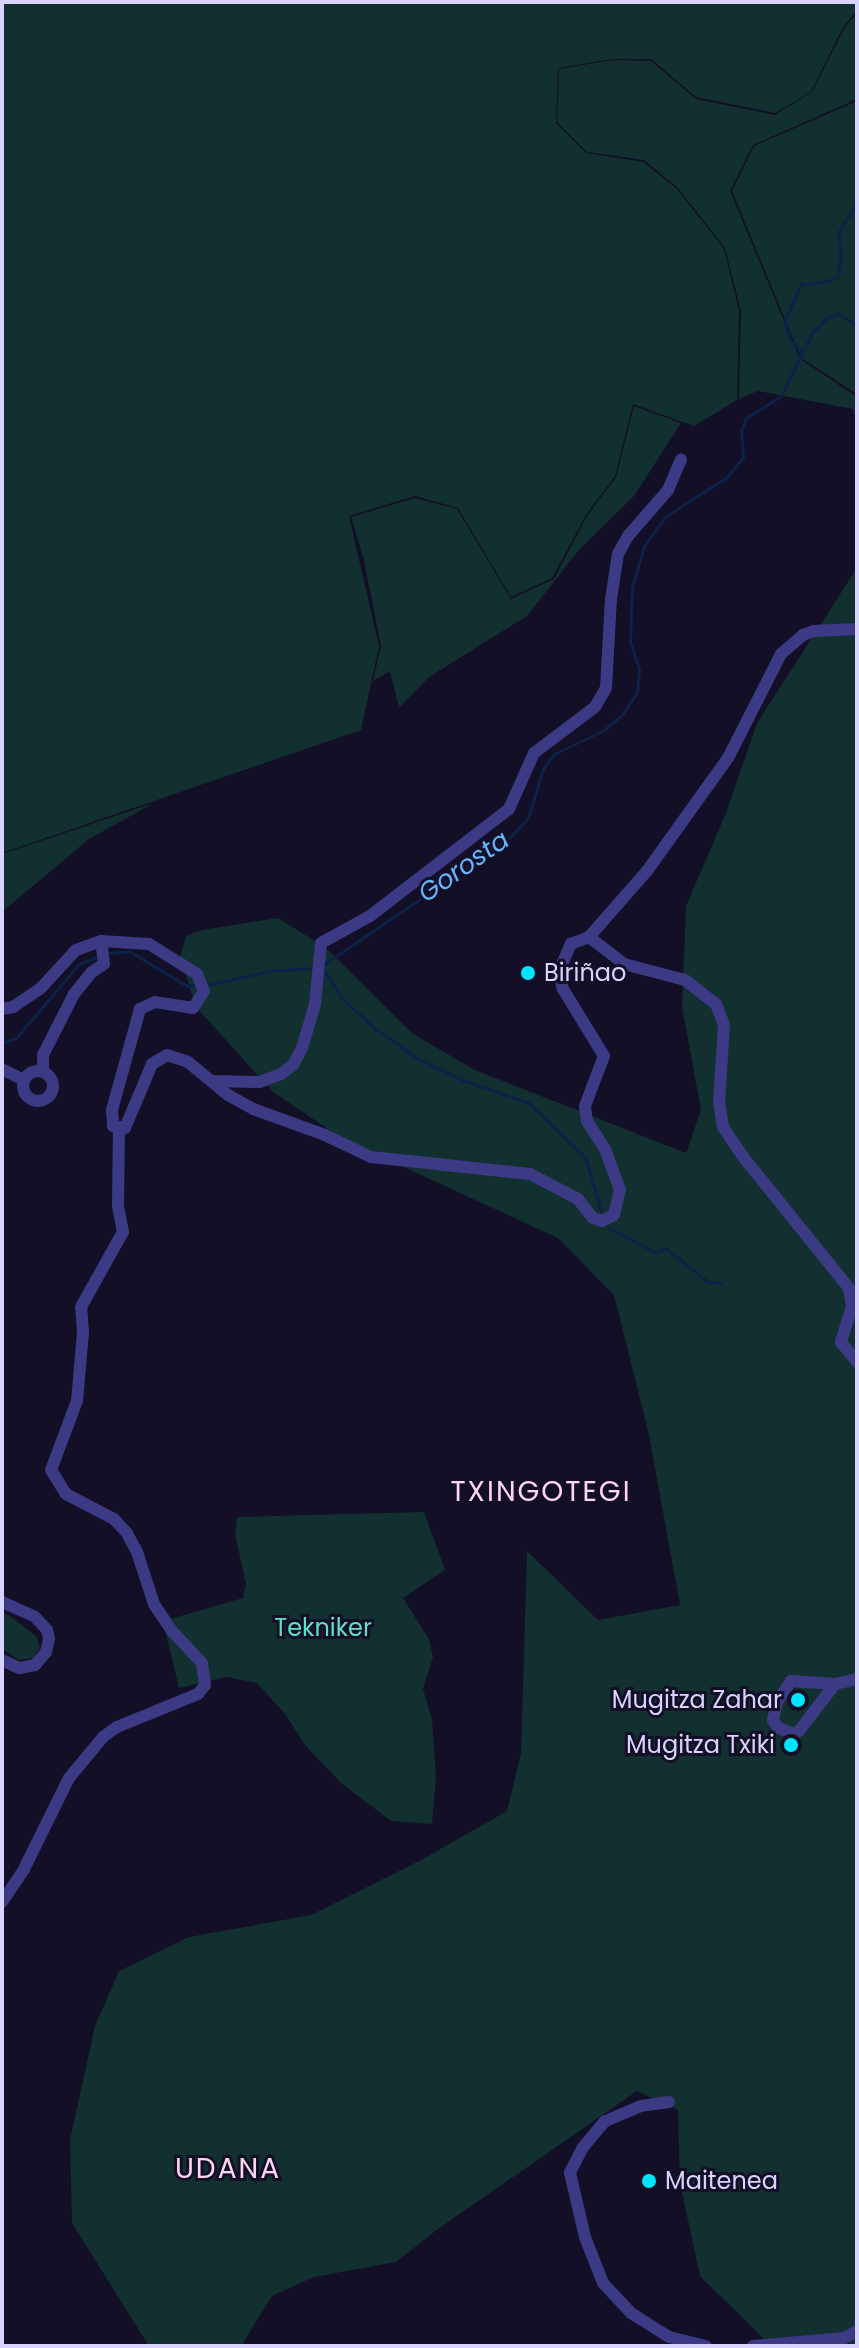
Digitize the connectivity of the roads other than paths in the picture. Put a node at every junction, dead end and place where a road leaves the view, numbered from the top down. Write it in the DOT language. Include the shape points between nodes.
graph roads {
  1 [pos="681,460"];
  2 [pos="857,629"];
  3 [pos="589,937"];
  4 [pos="102,949"];
  5 [pos="2,1009"];
  6 [pos="2,1069"];
  7 [pos="43,1071"];
  8 [pos="24,1080"];
  9 [pos="210,1081"];
  10 [pos="119,1129"];
  11 [pos="857,1362"];
  12 [pos="2,1602"];
  13 [pos="2,1660"];
  14 [pos="857,1679"];
  15 [pos="835,1684"];
  16 [pos="2,1902"];
  17 [pos="669,2102"];
  18 [pos="857,2331"];
  19 [pos="706,2346"];
  20 [pos="753,2346"];
  1 -- 9 [label="street" via="668,490 618,554 607,677 595,707 534,753 509,809 370,916 321,943 315,1004 293,1065 260,1082"];
  2 -- 3 [label="street" via="814,631 781,654 721,768 647,871"];
  3 -- 9 [label="street" via="571,944 558,974 603,1049 604,1063 585,1106 620,1190 618,1207 608,1219 593,1218 578,1199 530,1174 371,1157 253,1109"];
  3 -- 11 [label="street" via="624,964 685,980 716,1004 724,1025 719,1102 723,1127 849,1288 852,1306 841,1342"];
  4 -- 5 [label="street" via="76,950 40,989"];
  4 -- 7 [label="street" via="104,964 74,994 43,1055"];
  4 -- 10 [label="street" via="149,944 203,985 193,1008 155,1002 140,1009 110,1119"];
  6 -- 8 [label="street"];
  7 -- 8 [label="street"];
  7 -- 8 [label="street" via="54,1083 48,1099 31,1100"];
  9 -- 10 [label="street" via="179,1058 159,1058 145,1075 128,1122"];
  10 -- 16 [label="street" via="123,1232 81,1307 77,1401 51,1470 66,1494 114,1519 127,1533 154,1604 202,1663 205,1685 198,1694 103,1737 69,1778"];
  12 -- 13 [label="street" via="35,1617 49,1639 35,1665 19,1668"];
  14 -- 15 [label="street"];
  15 -- 15 [label="street" via="799,1731 778,1728 773,1720 777,1702 791,1681"];
  17 -- 19 [label="street" via="641,2106 605,2121 570,2173 585,2237 603,2283 631,2313 669,2337"];
  18 -- 20 [label="street" via="844,2338"];
}
